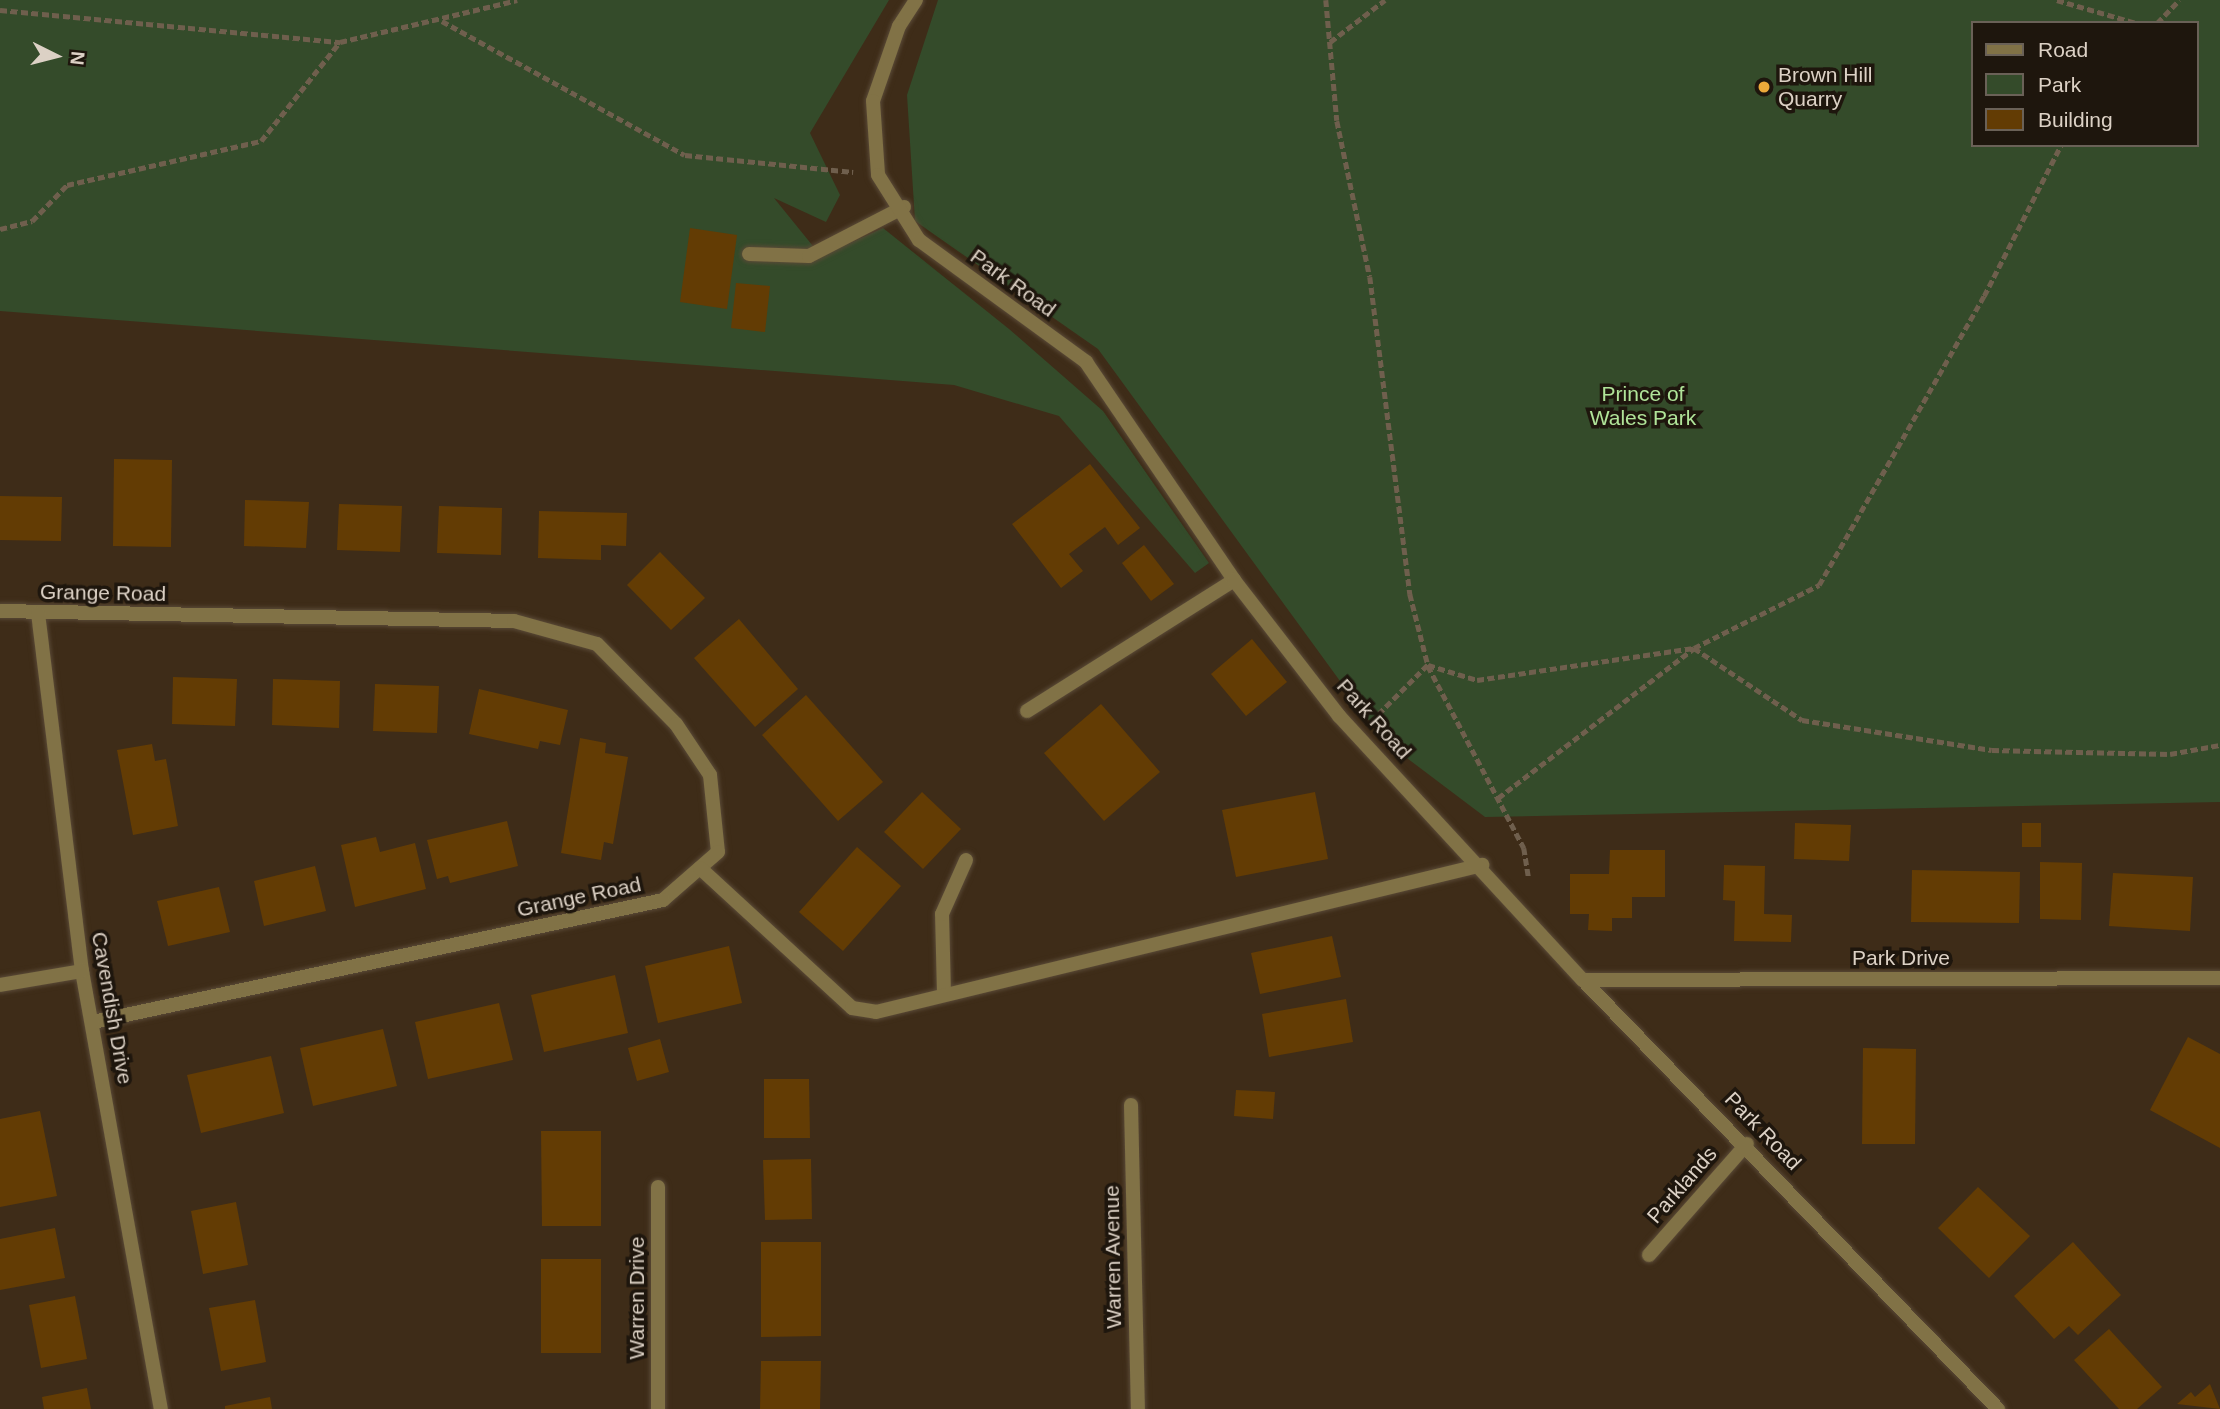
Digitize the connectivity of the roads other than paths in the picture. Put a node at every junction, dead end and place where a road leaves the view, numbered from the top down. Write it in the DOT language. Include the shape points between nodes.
graph roads {
  1 [pos="916,0"];
  2 [pos="904,207"];
  3 [pos="749,254"];
  4 [pos="1234,580"];
  5 [pos="0,611"];
  6 [pos="38,613"];
  7 [pos="1027,711"];
  8 [pos="966,860"];
  9 [pos="1482,865"];
  10 [pos="700,868"];
  11 [pos="82,971"];
  12 [pos="2220,978"];
  13 [pos="1583,980"];
  14 [pos="0,985"];
  15 [pos="944,994"];
  16 [pos="93,1022"];
  17 [pos="1131,1105"];
  18 [pos="1747,1144"];
  19 [pos="659,1187"];
  20 [pos="1649,1255"];
  21 [pos="161,1409"];
  22 [pos="658,1409"];
  23 [pos="1138,1409"];
  24 [pos="1998,1409"];
  1 -- 2 [label="street, Park Road" via="899,26 873,101 878,175"];
  2 -- 3 [label="street" via="809,256"];
  2 -- 4 [label="street, Park Road" via="919,240 1086,362"];
  4 -- 7 [label="street"];
  4 -- 9 [label="street, Park Road" via="1339,716"];
  5 -- 6 [label="street, Grange Road"];
  6 -- 10 [label="street, Grange Road" via="514,621 597,643 676,724 710,775 718,852"];
  6 -- 11 [label="street, Cavendish Drive"];
  8 -- 15 [label="street" via="942,914"];
  9 -- 13 [label="street, Park Road"];
  9 -- 15 [label="street"];
  10 -- 15 [label="street" via="852,1008 876,1013"];
  10 -- 16 [label="street, Grange Road" via="663,900"];
  11 -- 14 [label="street"];
  11 -- 16 [label="street, Cavendish Drive"];
  12 -- 13 [label="street, Park Drive"];
  13 -- 18 [label="street, Park Road"];
  16 -- 21 [label="street, Cavendish Drive"];
  17 -- 23 [label="street, Warren Avenue"];
  18 -- 20 [label="street, Parklands"];
  18 -- 24 [label="street, Park Road"];
  19 -- 22 [label="street, Warren Drive"];
}
